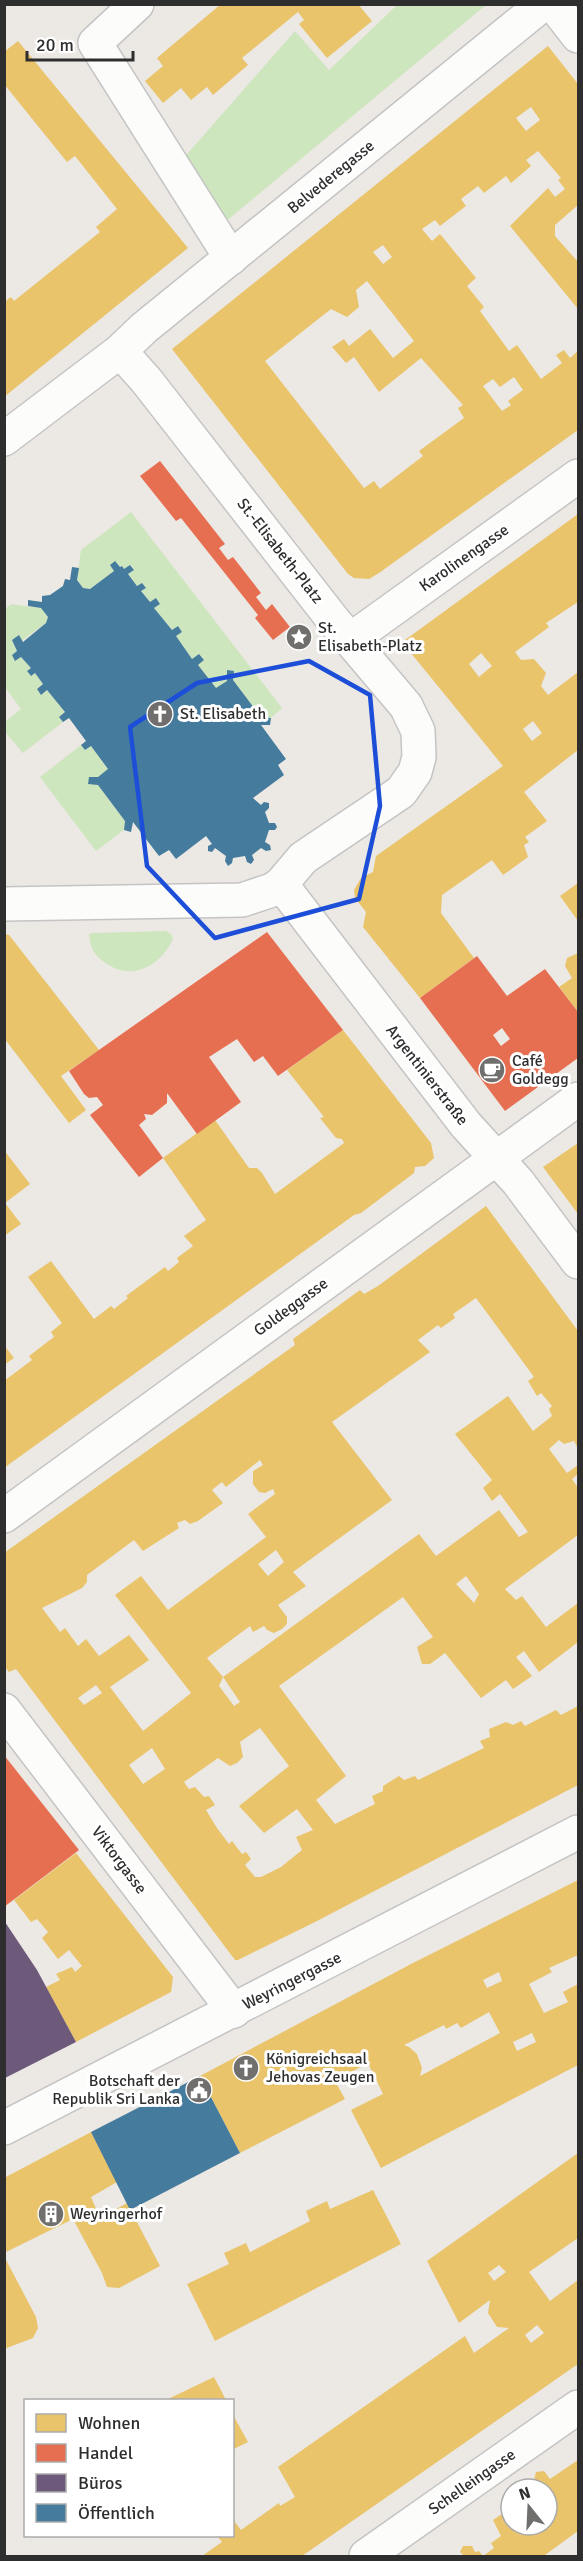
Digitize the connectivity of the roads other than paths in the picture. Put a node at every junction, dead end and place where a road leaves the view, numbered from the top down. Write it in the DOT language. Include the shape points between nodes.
graph roads {
  1 [pos="137,4"];
  2 [pos="543,4"];
  3 [pos="553,4"];
  4 [pos="579,36"];
  5 [pos="231,258"];
  6 [pos="120,351"];
  7 [pos="4,438"];
  8 [pos="579,476"];
  9 [pos="350,640"];
  10 [pos="280,884"];
  11 [pos="4,904"];
  12 [pos="579,1099"];
  13 [pos="495,1158"];
  14 [pos="579,1262"];
  15 [pos="4,1516"];
  16 [pos="4,1710"];
  17 [pos="579,1832"];
  18 [pos="234,2011"];
  19 [pos="4,2128"];
  20 [pos="579,2407"];
  21 [pos="366,2556"];
  1 -- 5 [label="street" via="95,44"];
  2 -- 5 [label="street, Belvederegasse"];
  3 -- 4 [label="street"];
  5 -- 6 [label="street, Belvederegasse"];
  6 -- 7 [label="street"];
  6 -- 9 [label="street, St.-Elisabeth-Platz"];
  8 -- 9 [label="street, Karolinengasse"];
  9 -- 10 [label="street, St.-Elisabeth-Platz" via="406,706 418,731 416,772 401,792 303,858"];
  10 -- 11 [label="street, St.-Elisabeth-Platz" via="242,900"];
  10 -- 13 [label="street, Argentinierstraße"];
  12 -- 13 [label="street, Goldeggasse"];
  13 -- 14 [label="street, Argentinierstraße"];
  13 -- 15 [label="street, Goldeggasse"];
  16 -- 18 [label="street, Viktorgasse"];
  17 -- 18 [label="street, Weyringergasse"];
  18 -- 19 [label="street, Weyringergasse"];
  20 -- 21 [label="street, Schelleingasse"];
}
